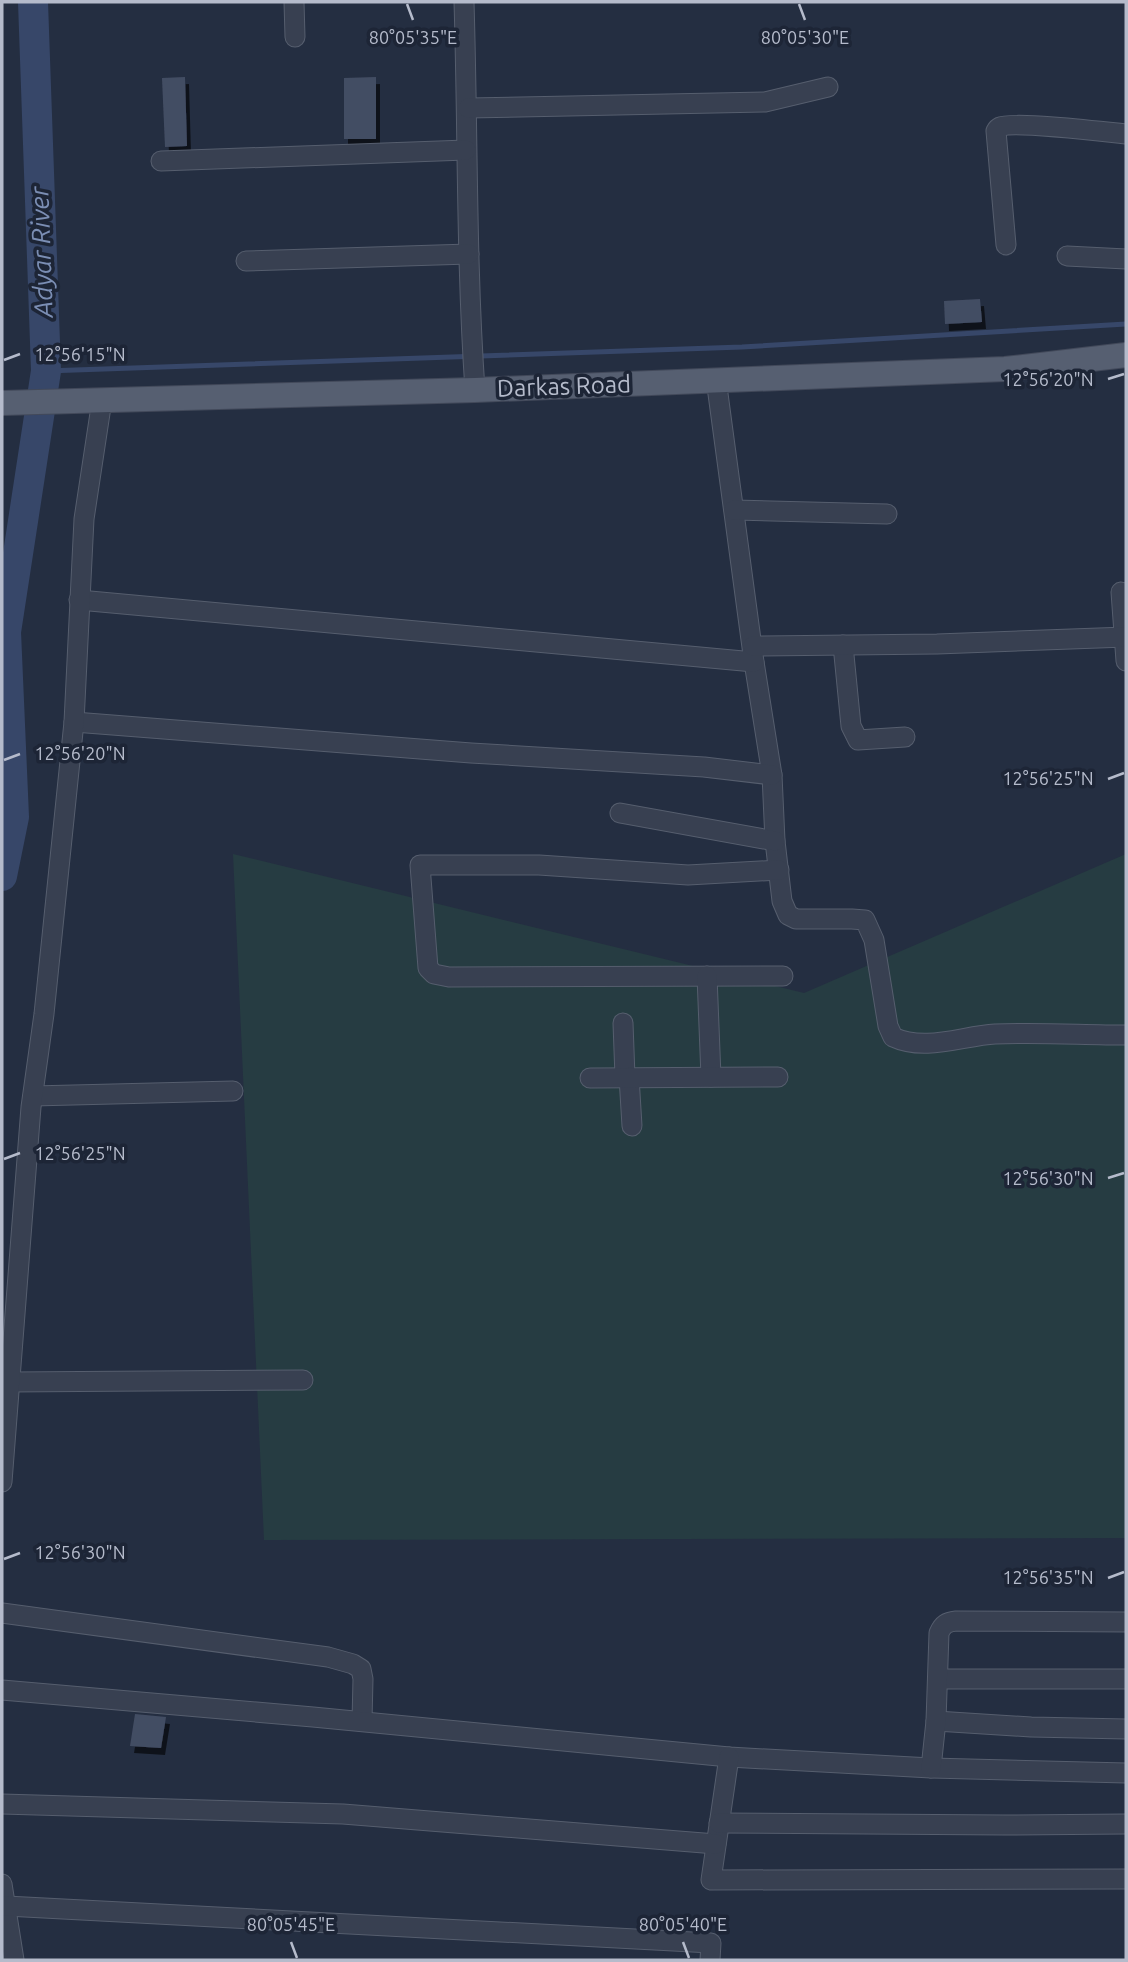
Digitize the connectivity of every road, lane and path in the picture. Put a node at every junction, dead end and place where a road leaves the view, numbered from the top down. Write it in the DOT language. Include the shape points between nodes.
graph roads {
  1 [pos="294,2"];
  2 [pos="464,2"];
  3 [pos="295,37"];
  4 [pos="828,87"];
  5 [pos="468,108"];
  6 [pos="1126,134"];
  7 [pos="466,150"];
  8 [pos="161,161"];
  9 [pos="1006,245"];
  10 [pos="469,254"];
  11 [pos="1067,256"];
  12 [pos="1126,259"];
  13 [pos="246,261"];
  14 [pos="1126,355"];
  15 [pos="473,369"];
  16 [pos="716,379"];
  17 [pos="102,400"];
  18 [pos="2,403"];
  19 [pos="734,510"];
  20 [pos="887,514"];
  21 [pos="1121,592"];
  22 [pos="79,600"];
  23 [pos="1125,637"];
  24 [pos="843,645"];
  25 [pos="753,654"];
  26 [pos="1126,661"];
  27 [pos="74,722"];
  28 [pos="905,737"];
  29 [pos="772,775"];
  30 [pos="620,813"];
  31 [pos="775,841"];
  32 [pos="779,870"];
  33 [pos="707,976"];
  34 [pos="783,976"];
  35 [pos="622,1024"];
  36 [pos="1126,1035"];
  37 [pos="590,1077"];
  38 [pos="627,1077"];
  39 [pos="711,1077"];
  40 [pos="778,1077"];
  41 [pos="233,1091"];
  42 [pos="33,1096"];
  43 [pos="632,1126"];
  44 [pos="303,1380"];
  45 [pos="10,1382"];
  46 [pos="2,1482"];
  47 [pos="2,1613"];
  48 [pos="1126,1622"];
  49 [pos="939,1679"];
  50 [pos="1126,1679"];
  51 [pos="2,1690"];
  52 [pos="362,1721"];
  53 [pos="936,1721"];
  54 [pos="1126,1729"];
  55 [pos="729,1757"];
  56 [pos="932,1768"];
  57 [pos="1126,1773"];
  58 [pos="2,1804"];
  59 [pos="719,1824"];
  60 [pos="1126,1824"];
  61 [pos="716,1844"];
  62 [pos="1126,1879"];
  63 [pos="2,1884"];
  64 [pos="6,1906"];
  65 [pos="14,1960"];
  66 [pos="710,1960"];
  1 -- 3 [label="street"];
  2 -- 5 [label="street"];
  4 -- 5 [label="street" via="765,102"];
  5 -- 7 [label="street"];
  6 -- 9 [label="street" via="1000,127 996,131"];
  7 -- 8 [label="street"];
  7 -- 10 [label="street"];
  10 -- 13 [label="street"];
  10 -- 15 [label="street"];
  11 -- 12 [label="street"];
  14 -- 16 [label="main road, Darkas Road" via="1005,369"];
  15 -- 16 [label="main road, Darkas Road"];
  15 -- 17 [label="main road, Darkas Road"];
  16 -- 19 [label="street"];
  17 -- 18 [label="main road, Darkas Road"];
  17 -- 22 [label="street" via="84,519"];
  19 -- 20 [label="street"];
  19 -- 25 [label="street"];
  21 -- 23 [label="street"];
  22 -- 25 [label="street"];
  22 -- 27 [label="street"];
  23 -- 24 [label="street"];
  23 -- 26 [label="street"];
  24 -- 25 [label="street"];
  24 -- 28 [label="street" via="851,726 858,740"];
  25 -- 29 [label="street"];
  27 -- 29 [label="street"];
  27 -- 42 [label="street"];
  29 -- 31 [label="street"];
  30 -- 31 [label="street"];
  31 -- 32 [label="street"];
  32 -- 33 [label="street" via="688,875 539,865 420,865 428,968 434,974"];
  32 -- 36 [label="street" via="788,915 865,920 874,940 893,1037 921,1043 995,1034"];
  33 -- 34 [label="street"];
  33 -- 39 [label="street"];
  35 -- 38 [label="street"];
  37 -- 38 [label="street"];
  38 -- 39 [label="street"];
  38 -- 43 [label="street"];
  39 -- 40 [label="street"];
  41 -- 42 [label="street"];
  42 -- 45 [label="street"];
  44 -- 45 [label="street"];
  45 -- 46 [label="street"];
  47 -- 52 [label="street" via="353,1664 363,1679"];
  48 -- 49 [label="street" via="947,1622 939,1633"];
  49 -- 50 [label="street"];
  49 -- 53 [label="street"];
  51 -- 52 [label="street"];
  52 -- 55 [label="street"];
  53 -- 54 [label="street"];
  53 -- 56 [label="street"];
  55 -- 56 [label="street"];
  55 -- 59 [label="street"];
  56 -- 57 [label="street"];
  58 -- 61 [label="street" via="343,1814"];
  59 -- 60 [label="street"];
  59 -- 61 [label="street"];
  61 -- 62 [label="street" via="711,1880"];
  63 -- 64 [label="street"];
  64 -- 65 [label="street"];
  64 -- 66 [label="street" via="711,1943"];
}
